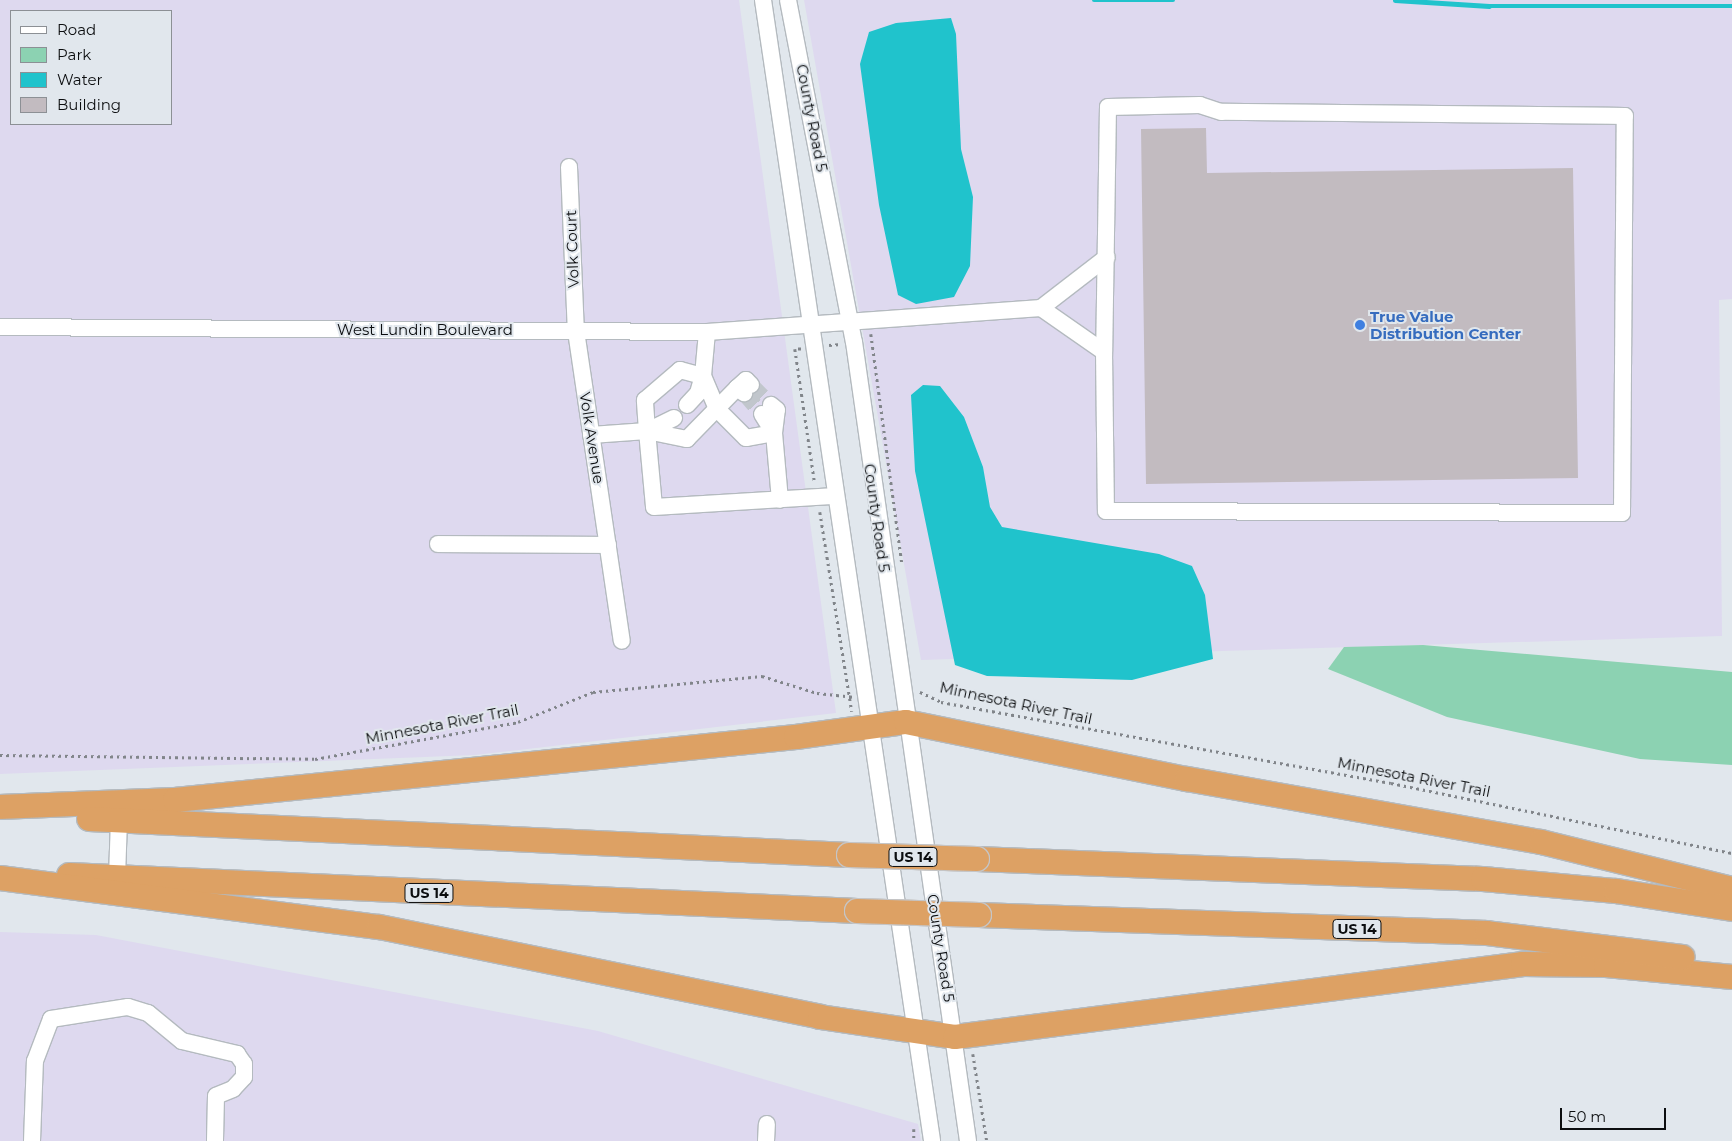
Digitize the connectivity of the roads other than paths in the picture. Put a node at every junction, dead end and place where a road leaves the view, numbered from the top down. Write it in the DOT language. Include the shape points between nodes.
graph roads {
  1 [pos="763,0"];
  2 [pos="788,0"];
  3 [pos="569,168"];
  4 [pos="1107,257"];
  5 [pos="1042,308"];
  6 [pos="850,322"];
  7 [pos="812,326"];
  8 [pos="0,327"];
  9 [pos="576,331"];
  10 [pos="707,332"];
  11 [pos="1104,352"];
  12 [pos="703,376"];
  13 [pos="744,389"];
  14 [pos="687,405"];
  15 [pos="717,409"];
  16 [pos="767,410"];
  17 [pos="674,418"];
  18 [pos="647,431"];
  19 [pos="774,433"];
  20 [pos="591,435"];
  21 [pos="836,496"];
  22 [pos="780,500"];
  23 [pos="438,544"];
  24 [pos="608,545"];
  25 [pos="622,641"];
  26 [pos="906,722"];
  27 [pos="871,726"];
  28 [pos="0,807"];
  29 [pos="0,816"];
  30 [pos="119,820"];
  31 [pos="0,872"];
  32 [pos="0,878"];
  33 [pos="117,878"];
  34 [pos="1732,890"];
  35 [pos="1732,909"];
  36 [pos="1732,967"];
  37 [pos="1732,977"];
  38 [pos="916,1032"];
  39 [pos="954,1037"];
  40 [pos="767,1124"];
  41 [pos="32,1141"];
  42 [pos="215,1141"];
  43 [pos="766,1141"];
  44 [pos="932,1141"];
  45 [pos="968,1141"];
  1 -- 7 [label="street, County Road 5"];
  2 -- 6 [label="street, County Road 5"];
  3 -- 9 [label="street, Volk Court"];
  4 -- 5 [label="street"];
  4 -- 11 [label="street"];
  4 -- 11 [label="street" via="1108,107 1200,105 1221,112 1624,116 1622,513 1106,511"];
  5 -- 6 [label="street, West Lundin Boulevard"];
  5 -- 11 [label="street"];
  6 -- 7 [label="street, West Lundin Boulevard"];
  6 -- 26 [label="street, County Road 5"];
  7 -- 10 [label="street, West Lundin Boulevard"];
  7 -- 21 [label="street, County Road 5"];
  8 -- 9 [label="street, West Lundin Boulevard"];
  9 -- 10 [label="street, West Lundin Boulevard"];
  9 -- 20 [label="street, Volk Avenue"];
  10 -- 12 [label="street"];
  12 -- 14 [label="street" via="698,393"];
  12 -- 15 [label="street"];
  12 -- 18 [label="street" via="680,370 645,400"];
  13 -- 15 [label="street"];
  15 -- 18 [label="street" via="687,439"];
  15 -- 19 [label="street" via="746,438"];
  16 -- 19 [label="street"];
  17 -- 18 [label="street"];
  18 -- 20 [label="street"];
  18 -- 22 [label="street" via="654,507"];
  19 -- 22 [label="street"];
  20 -- 24 [label="street, Volk Avenue"];
  21 -- 22 [label="street"];
  21 -- 27 [label="street, County Road 5"];
  23 -- 24 [label="street"];
  24 -- 25 [label="street, Volk Avenue"];
  26 -- 27 [label="highway"];
  26 -- 34 [label="highway" via="1187,779 1541,842 1660,868"];
  26 -- 39 [label="street, County Road 5"];
  27 -- 28 [label="highway" via="796,737 175,800"];
  27 -- 38 [label="street, County Road 5"];
  29 -- 30 [label="highway, US 14"];
  30 -- 33 [label="street"];
  30 -- 35 [label="highway, US 14, bridge" via="849,855 1483,879 1607,890"];
  31 -- 33 [label="highway, US 14"];
  32 -- 38 [label="highway" via="379,927"];
  33 -- 36 [label="highway, US 14, bridge" via="857,911 1487,933 1584,942"];
  37 -- 39 [label="highway" via="1606,965 1523,964"];
  38 -- 39 [label="highway"];
  38 -- 44 [label="street, County Road 5"];
  39 -- 45 [label="street, County Road 5"];
  40 -- 43 [label="street"];
  41 -- 42 [label="street" via="35,1061 51,1019 128,1008 148,1013 182,1041 237,1054 244,1064 244,1077 233,1089 216,1096"];
}
